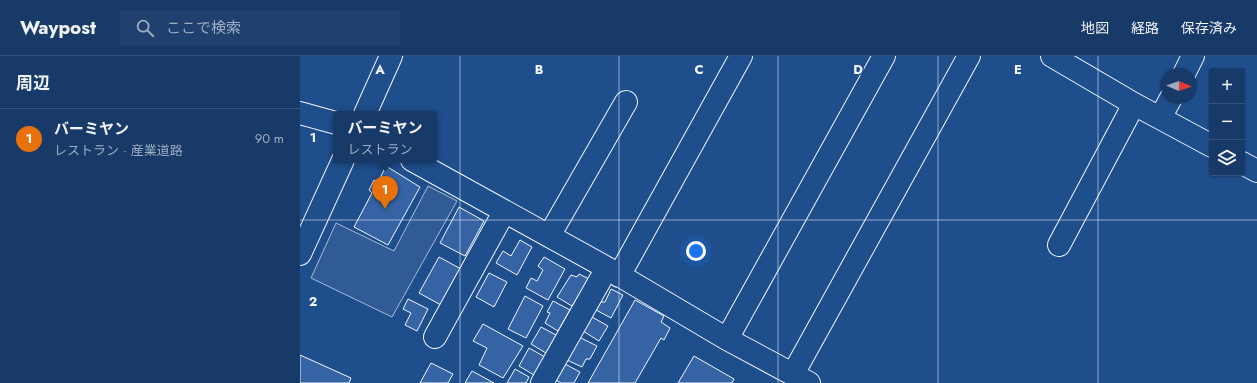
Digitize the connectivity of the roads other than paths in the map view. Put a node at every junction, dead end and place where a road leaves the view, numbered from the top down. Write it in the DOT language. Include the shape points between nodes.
graph roads {
  1 [pos="391,56"];
  2 [pos="741,56"];
  3 [pos="884,56"];
  4 [pos="969,56"];
  5 [pos="1052,56"];
  6 [pos="1193,56"];
  7 [pos="1187,68"];
  8 [pos="626,102"];
  9 [pos="1134,104"];
  10 [pos="1168,104"];
  11 [pos="366,111"];
  12 [pos="300,113"];
  13 [pos="1160,118"];
  14 [pos="333,122"];
  15 [pos="1209,144"];
  16 [pos="342,163"];
  17 [pos="417,163"];
  18 [pos="1245,165"];
  19 [pos="1257,171"];
  20 [pos="504,212"];
  21 [pos="549,236"];
  22 [pos="1059,245"];
  23 [pos="300,254"];
  24 [pos="613,272"];
  25 [pos="435,338"];
  26 [pos="727,339"];
  27 [pos="801,379"];
  28 [pos="542,383"];
  1 -- 11 [label="street"];
  2 -- 24 [label="street"];
  3 -- 26 [label="street"];
  4 -- 27 [label="street"];
  5 -- 9 [label="street"];
  6 -- 7 [label="street"];
  8 -- 21 [label="street"];
  9 -- 13 [label="street"];
  9 -- 22 [label="street"];
  10 -- 13 [label="street"];
  12 -- 14 [label="street"];
  13 -- 15 [label="street"];
  16 -- 23 [label="street"];
  17 -- 20 [label="street"];
  18 -- 19 [label="street"];
  20 -- 21 [label="street"];
  20 -- 25 [label="street"];
  21 -- 24 [label="street"];
  24 -- 26 [label="street"];
  24 -- 28 [label="street"];
  26 -- 27 [label="street"];
}
